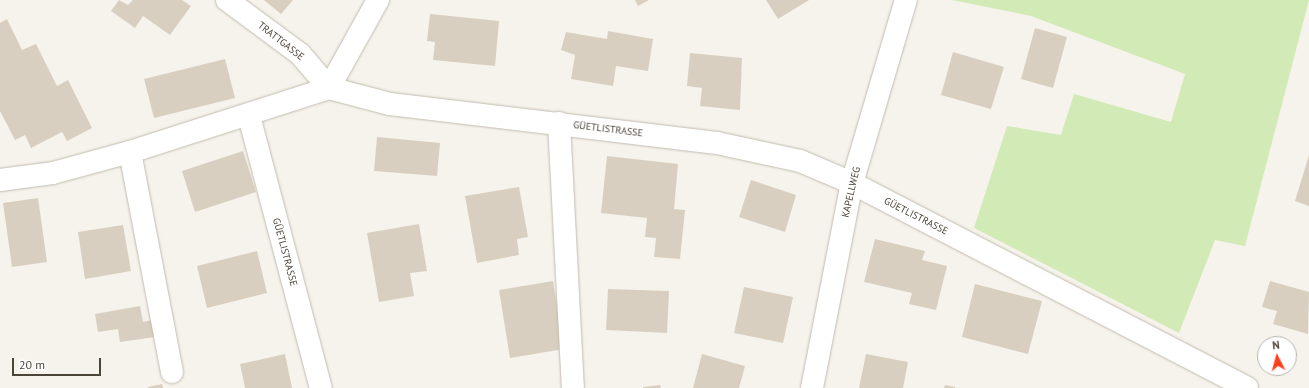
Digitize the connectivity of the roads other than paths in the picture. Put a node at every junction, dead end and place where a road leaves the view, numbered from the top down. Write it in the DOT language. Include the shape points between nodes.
graph roads {
  1 [pos="227,0"];
  2 [pos="378,0"];
  3 [pos="906,0"];
  4 [pos="329,88"];
  5 [pos="249,116"];
  6 [pos="559,123"];
  7 [pos="130,152"];
  8 [pos="0,180"];
  9 [pos="852,183"];
  10 [pos="172,372"];
  11 [pos="321,388"];
  12 [pos="573,388"];
  13 [pos="812,388"];
  14 [pos="1247,388"];
  1 -- 4 [label="street, TRATTGASSE" via="300,54"];
  2 -- 4 [label="street"];
  3 -- 9 [label="street, KAPELLWEG"];
  4 -- 5 [label="street"];
  4 -- 6 [label="street, GÜETLISTRASSE" via="390,104"];
  5 -- 7 [label="street"];
  5 -- 11 [label="street, GÜETLISTRASSE"];
  6 -- 9 [label="street, GÜETLISTRASSE" via="717,143 800,161"];
  6 -- 12 [label="street, GÜETLISTRASSE"];
  7 -- 8 [label="street" via="53,174"];
  7 -- 10 [label="street"];
  9 -- 13 [label="street, KAPELLWEG"];
  9 -- 14 [label="street, GÜETLISTRASSE"];
}
